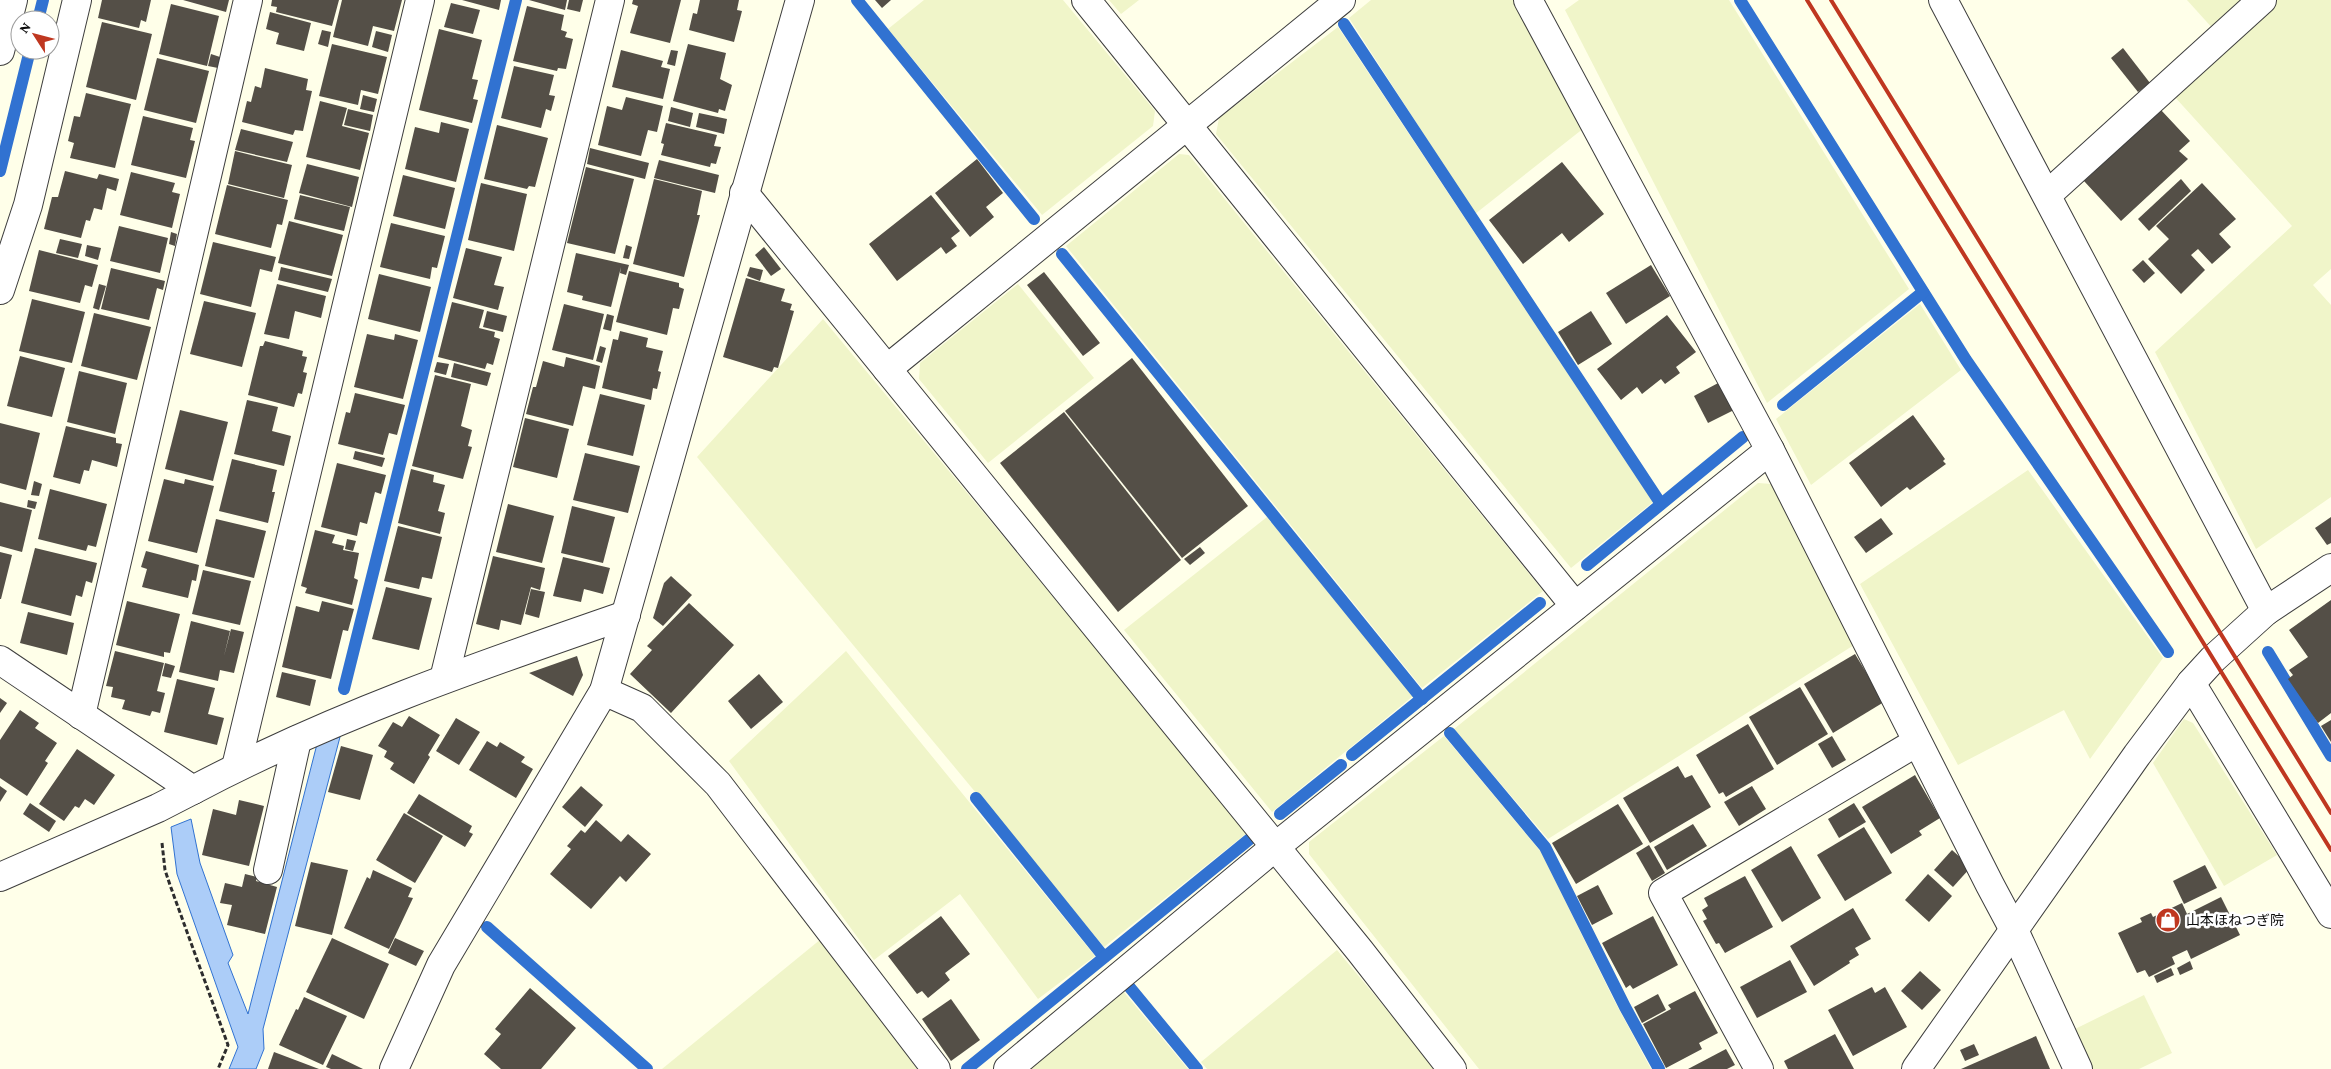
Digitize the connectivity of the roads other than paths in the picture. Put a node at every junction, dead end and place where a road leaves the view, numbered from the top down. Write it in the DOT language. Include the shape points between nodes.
graph roads {
  1 [pos="13,0"];
  2 [pos="77,0"];
  3 [pos="248,0"];
  4 [pos="420,0"];
  5 [pos="610,0"];
  6 [pos="800,0"];
  7 [pos="1086,0"];
  8 [pos="1341,0"];
  9 [pos="1528,0"];
  10 [pos="1943,0"];
  11 [pos="2262,0"];
  12 [pos="0,51"];
  13 [pos="1186,124"];
  14 [pos="744,194"];
  15 [pos="2047,195"];
  16 [pos="0,290"];
  17 [pos="887,369"];
  18 [pos="1770,450"];
  19 [pos="2331,568"];
  20 [pos="1575,606"];
  21 [pos="2266,611"];
  22 [pos="626,615"];
  23 [pos="0,660"];
  24 [pos="444,679"];
  25 [pos="2191,683"];
  26 [pos="604,691"];
  27 [pos="81,715"];
  28 [pos="298,740"];
  29 [pos="1917,742"];
  30 [pos="236,767"];
  31 [pos="193,790"];
  32 [pos="1275,847"];
  33 [pos="268,870"];
  34 [pos="0,877"];
  35 [pos="2331,914"];
  36 [pos="2014,930"];
  37 [pos="394,1069"];
  38 [pos="936,1069"];
  39 [pos="1008,1069"];
  40 [pos="1452,1069"];
  41 [pos="1759,1069"];
  42 [pos="1916,1069"];
  43 [pos="2078,1069"];
  1 -- 12 [label="street"];
  2 -- 16 [label="street" via="28,205"];
  3 -- 27 [label="street"];
  4 -- 30 [label="street"];
  5 -- 24 [label="street"];
  6 -- 14 [label="street"];
  7 -- 13 [label="street"];
  8 -- 13 [label="street"];
  9 -- 18 [label="street"];
  10 -- 15 [label="street"];
  11 -- 15 [label="street"];
  13 -- 17 [label="street"];
  13 -- 20 [label="street"];
  14 -- 17 [label="street"];
  14 -- 22 [label="street"];
  15 -- 21 [label="street"];
  17 -- 32 [label="street"];
  18 -- 20 [label="street"];
  18 -- 29 [label="street"];
  19 -- 21 [label="street"];
  20 -- 32 [label="street"];
  21 -- 25 [label="street"];
  22 -- 24 [label="street"];
  22 -- 26 [label="street"];
  23 -- 27 [label="street"];
  24 -- 28 [label="street"];
  25 -- 35 [label="street"];
  25 -- 36 [label="street"];
  26 -- 37 [label="street" via="441,965"];
  26 -- 38 [label="street" via="642,708 718,784"];
  27 -- 31 [label="street"];
  28 -- 30 [label="street"];
  28 -- 33 [label="street"];
  29 -- 36 [label="street"];
  29 -- 41 [label="street" via="1663,893"];
  30 -- 31 [label="street"];
  31 -- 34 [label="street"];
  32 -- 39 [label="street"];
  32 -- 40 [label="street"];
  36 -- 42 [label="street"];
  36 -- 43 [label="street"];
}
